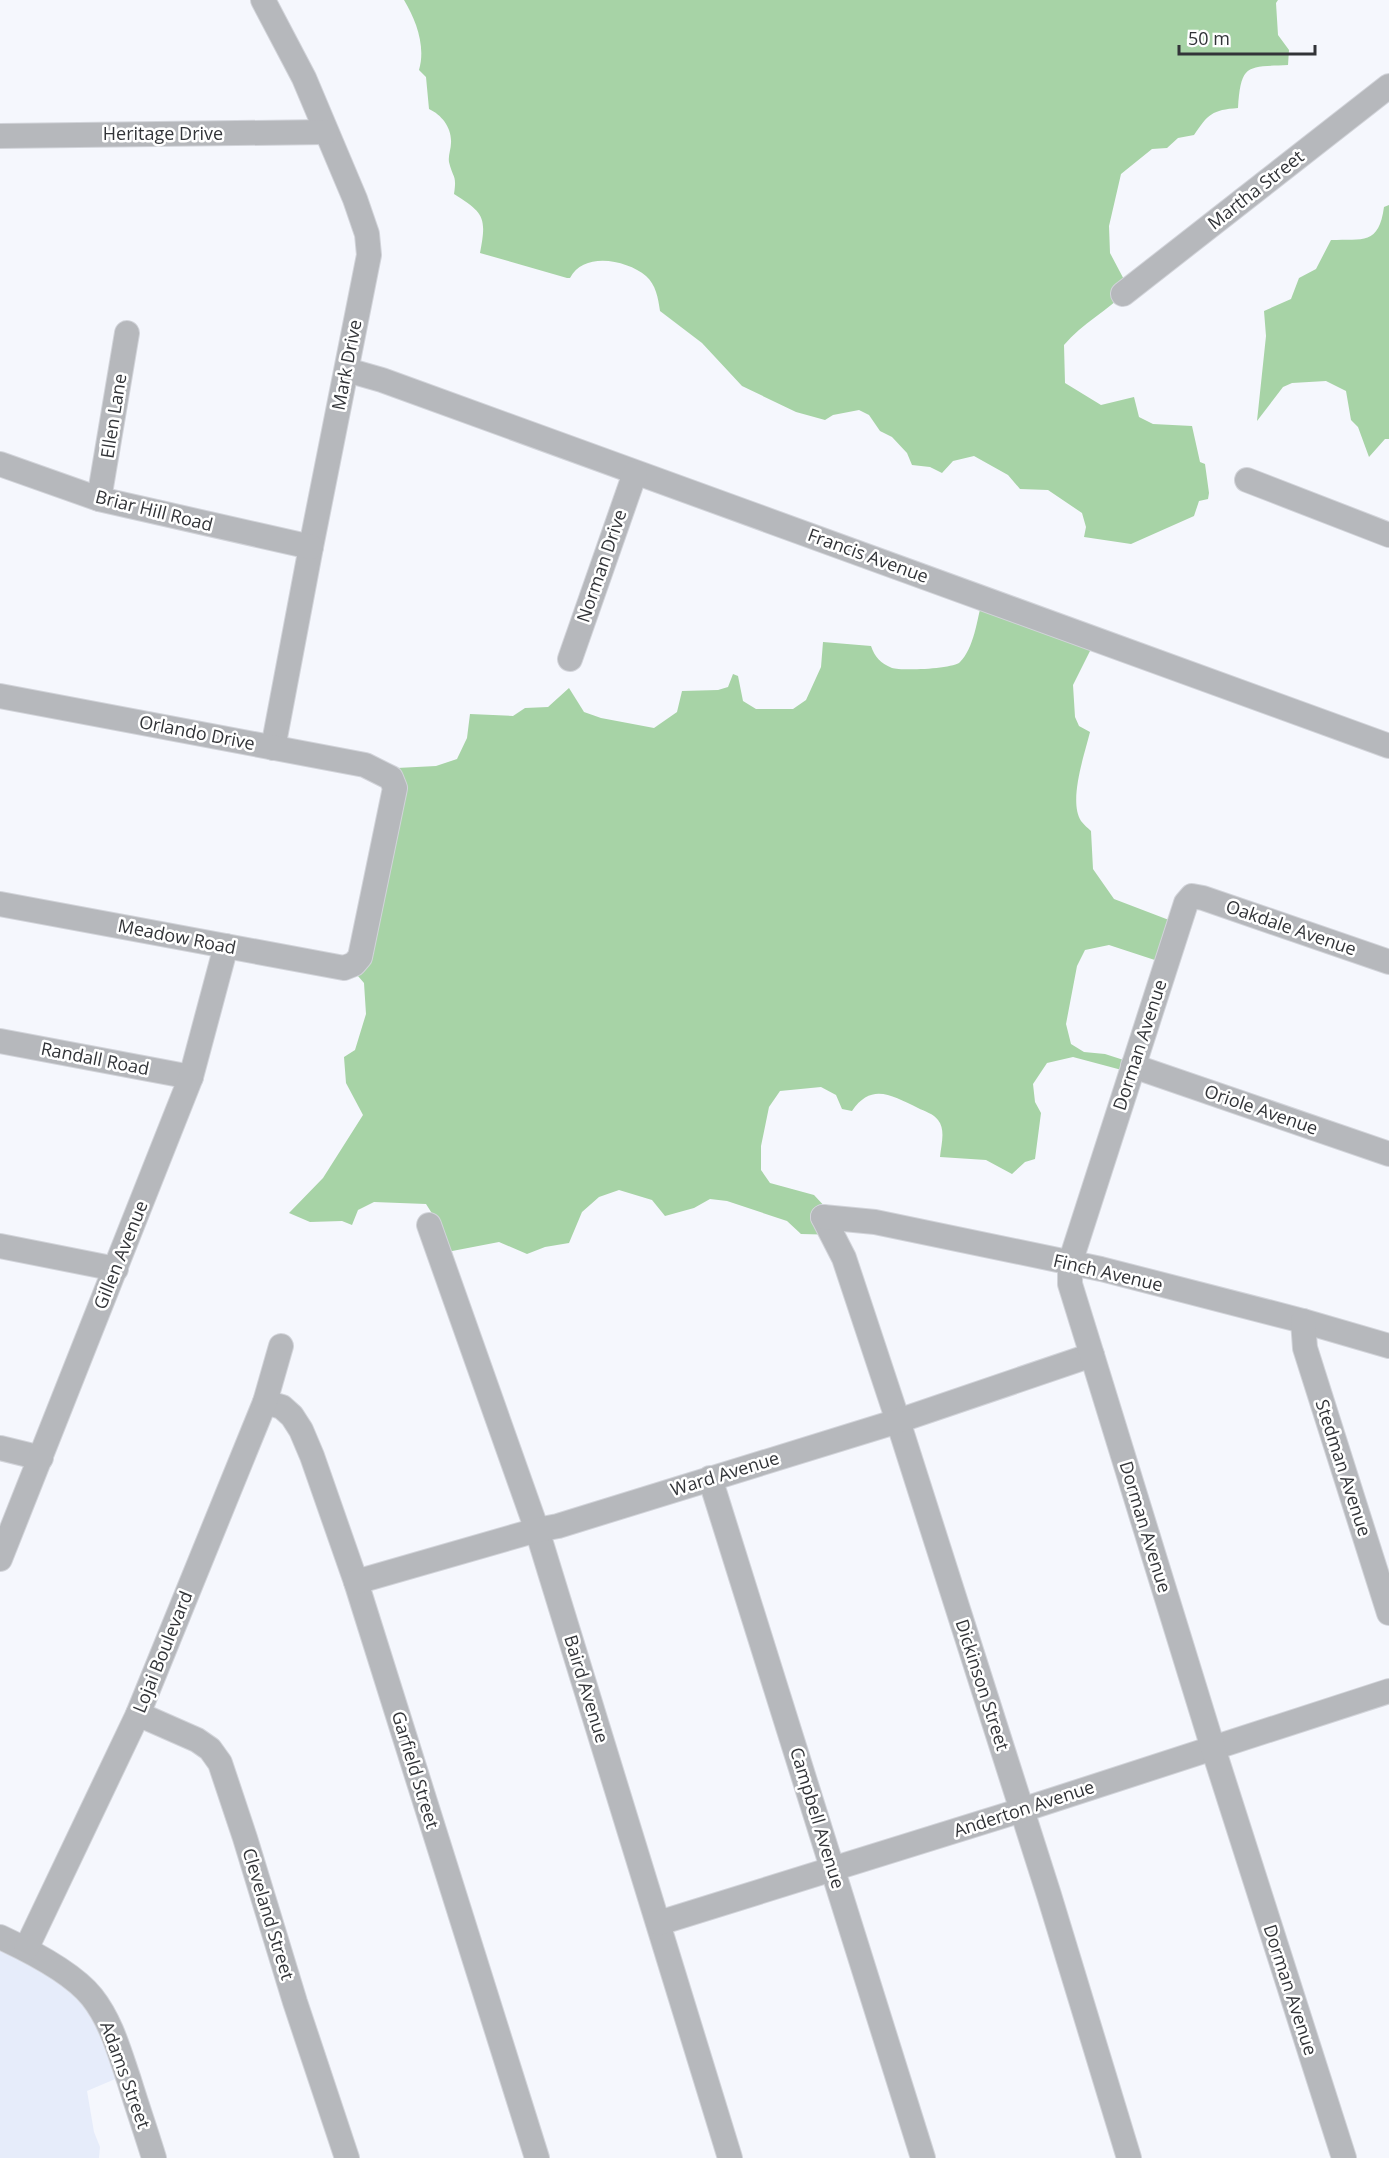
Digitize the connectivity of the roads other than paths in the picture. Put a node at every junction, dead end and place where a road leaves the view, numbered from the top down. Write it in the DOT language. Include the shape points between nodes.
graph roads {
  1 [pos="263,0"];
  2 [pos="1389,86"];
  3 [pos="326,132"];
  4 [pos="0,136"];
  5 [pos="1124,294"];
  6 [pos="127,333"];
  7 [pos="347,370"];
  8 [pos="0,464"];
  9 [pos="635,473"];
  10 [pos="1247,480"];
  11 [pos="99,499"];
  12 [pos="1389,535"];
  13 [pos="310,547"];
  14 [pos="570,659"];
  15 [pos="0,696"];
  16 [pos="1389,746"];
  17 [pos="273,748"];
  18 [pos="1192,896"];
  19 [pos="0,904"];
  20 [pos="226,946"];
  21 [pos="1389,962"];
  22 [pos="354,964"];
  23 [pos="0,1041"];
  24 [pos="1133,1066"];
  25 [pos="191,1077"];
  26 [pos="1389,1154"];
  27 [pos="823,1217"];
  28 [pos="429,1225"];
  29 [pos="0,1246"];
  30 [pos="1070,1263"];
  31 [pos="116,1269"];
  32 [pos="1303,1321"];
  33 [pos="281,1346"];
  34 [pos="1389,1346"];
  35 [pos="1092,1355"];
  36 [pos="265,1402"];
  37 [pos="898,1421"];
  38 [pos="0,1448"];
  39 [pos="41,1458"];
  40 [pos="710,1478"];
  41 [pos="537,1530"];
  42 [pos="0,1559"];
  43 [pos="356,1582"];
  44 [pos="1389,1613"];
  45 [pos="1389,1691"];
  46 [pos="138,1714"];
  47 [pos="1213,1748"];
  48 [pos="1022,1810"];
  49 [pos="833,1870"];
  50 [pos="658,1923"];
  51 [pos="0,1938"];
  52 [pos="26,1949"];
  53 [pos="154,2158"];
  54 [pos="347,2158"];
  55 [pos="537,2158"];
  56 [pos="730,2158"];
  57 [pos="922,2158"];
  58 [pos="1130,2158"];
  59 [pos="1344,2158"];
  1 -- 3 [label="street, Mark Drive" via="304,78"];
  2 -- 5 [label="street, Martha Street"];
  3 -- 4 [label="street, Heritage Drive"];
  3 -- 7 [label="street, Mark Drive" via="367,234 369,255"];
  6 -- 11 [label="street, Ellen Lane"];
  7 -- 9 [label="street, Francis Avenue"];
  7 -- 13 [label="street, Mark Drive"];
  8 -- 11 [label="street, Briar Hill Road"];
  9 -- 14 [label="street, Norman Drive"];
  9 -- 16 [label="street, Francis Avenue"];
  10 -- 12 [label="street"];
  11 -- 13 [label="street, Briar Hill Road"];
  13 -- 17 [label="street, Mark Drive"];
  15 -- 17 [label="street, Orlando Drive"];
  17 -- 22 [label="street, Orlando Drive" via="365,765 391,778 395,788 360,957"];
  18 -- 21 [label="street, Oakdale Avenue"];
  18 -- 24 [label="street, Dorman Avenue" via="1186,903"];
  19 -- 20 [label="street, Meadow Road"];
  20 -- 22 [label="street, Meadow Road" via="344,968"];
  20 -- 25 [label="street, Gillen Avenue"];
  23 -- 25 [label="street, Randall Road"];
  24 -- 26 [label="street, Oriole Avenue"];
  24 -- 30 [label="street, Dorman Avenue"];
  25 -- 31 [label="street, Gillen Avenue"];
  27 -- 30 [label="street, Finch Avenue" via="875,1222"];
  27 -- 37 [label="street, Dickinson Street" via="844,1258"];
  28 -- 41 [label="street, Baird Avenue"];
  29 -- 31 [label="street"];
  30 -- 32 [label="street, Finch Avenue"];
  30 -- 35 [label="street, Dorman Avenue" via="1070,1284"];
  31 -- 39 [label="street, Gillen Avenue"];
  32 -- 34 [label="street, Finch Avenue"];
  32 -- 44 [label="street, Stedman Avenue" via="1305,1348"];
  33 -- 36 [label="street, Lojai Boulevard"];
  35 -- 37 [label="street, Ward Avenue"];
  35 -- 47 [label="street, Dorman Avenue"];
  36 -- 43 [label="street, Garfield Street" via="282,1407 301,1430"];
  36 -- 46 [label="street, Lojai Boulevard"];
  37 -- 40 [label="street, Ward Avenue"];
  37 -- 48 [label="street, Dickinson Street"];
  38 -- 39 [label="street"];
  39 -- 42 [label="street, Gillen Avenue"];
  40 -- 41 [label="street, Ward Avenue"];
  40 -- 49 [label="street, Campbell Avenue"];
  41 -- 43 [label="street, Ward Avenue"];
  41 -- 50 [label="street, Baird Avenue"];
  43 -- 55 [label="street, Garfield Street"];
  45 -- 47 [label="street, Anderton Avenue"];
  46 -- 52 [label="street, Lojai Boulevard"];
  46 -- 54 [label="street, Cleveland Street" via="197,1740 220,1763"];
  47 -- 48 [label="street, Anderton Avenue"];
  47 -- 59 [label="street, Dorman Avenue"];
  48 -- 49 [label="street, Anderton Avenue"];
  48 -- 58 [label="street, Dickinson Street"];
  49 -- 50 [label="street, Anderton Avenue"];
  49 -- 57 [label="street, Campbell Avenue"];
  50 -- 56 [label="street, Baird Avenue"];
  51 -- 52 [label="street, Adams Street"];
  52 -- 53 [label="street, Adams Street" via="70,1978 100,2008 116,2039"];
}
